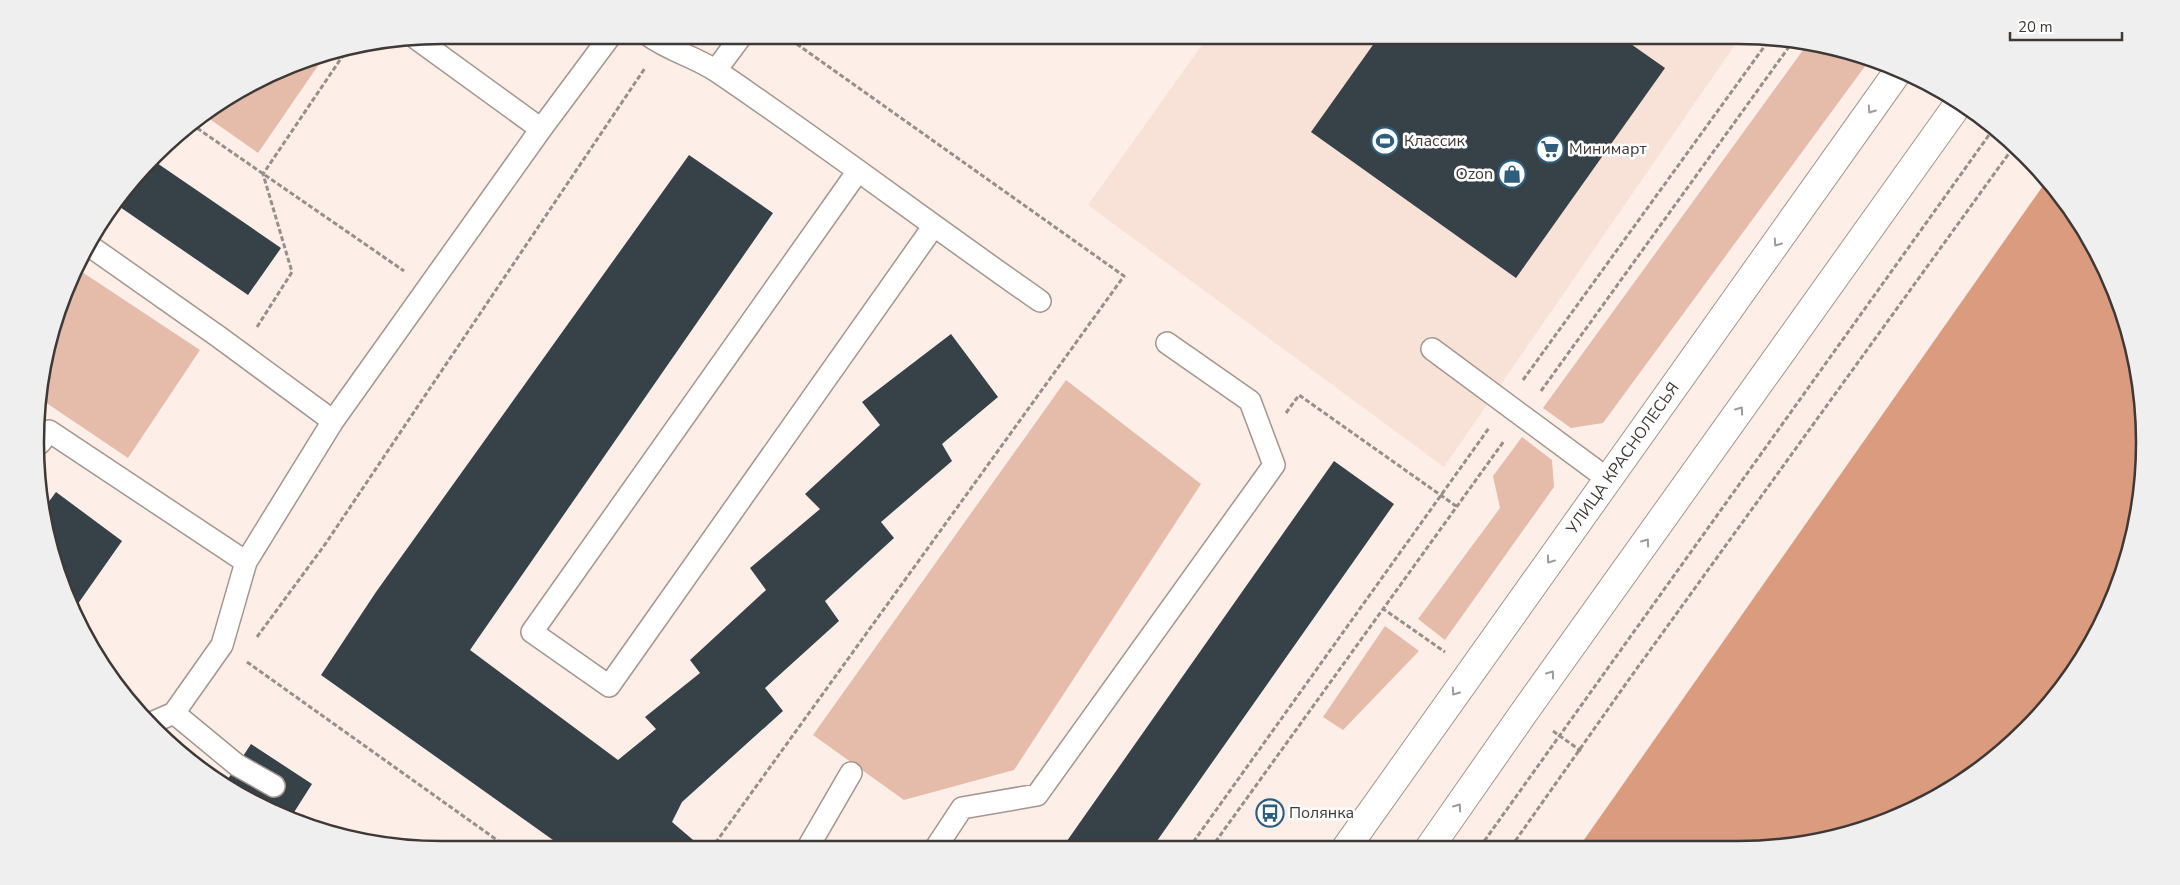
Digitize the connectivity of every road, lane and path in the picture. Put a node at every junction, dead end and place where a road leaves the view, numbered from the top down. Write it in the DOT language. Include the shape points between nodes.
graph roads {
  1 [pos="604,44"];
  2 [pos="652,44"];
  3 [pos="663,44"];
  4 [pos="735,44"];
  5 [pos="797,44"];
  6 [pos="425,45"];
  7 [pos="1765,45"];
  8 [pos="1789,47"];
  9 [pos="342,56"];
  10 [pos="716,70"];
  11 [pos="1895,76"];
  12 [pos="1956,109"];
  13 [pos="197,128"];
  14 [pos="541,129"];
  15 [pos="1990,134"];
  16 [pos="2010,152"];
  17 [pos="858,171"];
  18 [pos="263,174"];
  19 [pos="933,227"];
  20 [pos="94,249"];
  21 [pos="428,288"];
  22 [pos="1040,301"];
  23 [pos="1167,343"];
  24 [pos="1432,349"];
  25 [pos="240,352"];
  26 [pos="1514,410"];
  27 [pos="333,421"];
  28 [pos="44,437"];
  29 [pos="1266,442"];
  30 [pos="1609,480"];
  31 [pos="1441,496"];
  32 [pos="1456,506"];
  33 [pos="246,562"];
  34 [pos="222,645"];
  35 [pos="242,658"];
  36 [pos="174,713"];
  37 [pos="157,720"];
  38 [pos="851,774"];
  39 [pos="274,786"];
  40 [pos="498,841"];
  41 [pos="717,841"];
  42 [pos="812,841"];
  43 [pos="940,841"];
  44 [pos="1194,841"];
  45 [pos="1216,841"];
  46 [pos="1351,841"];
  47 [pos="1434,841"];
  48 [pos="1484,841"];
  49 [pos="1515,841"];
  1 -- 14 [label="lane"];
  2 -- 35 [label="path" via="326,543"];
  3 -- 10 [label="lane"];
  4 -- 10 [label="lane"];
  5 -- 41 [label="path" via="1124,276"];
  6 -- 14 [label="lane"];
  7 -- 26 [label="path"];
  8 -- 26 [label="path"];
  9 -- 18 [label="path"];
  10 -- 17 [label="lane"];
  11 -- 30 [label="street, УЛИЦА КРАСНОЛЕСЬЯ, one-way"];
  47 -- 12 [label="street, one-way"];
  13 -- 18 [label="path"];
  14 -- 21 [label="lane"];
  15 -- 48 [label="path"];
  16 -- 49 [label="path"];
  17 -- 19 [label="lane"];
  17 -- 19 [label="lane" via="532,632 609,686"];
  18 -- 21 [label="path"];
  18 -- 25 [label="path" via="292,272"];
  19 -- 22 [label="lane"];
  20 -- 25 [label="lane"];
  21 -- 27 [label="lane"];
  23 -- 29 [label="lane" via="1250,401"];
  24 -- 26 [label="lane"];
  25 -- 27 [label="lane"];
  26 -- 30 [label="lane"];
  26 -- 31 [label="path"];
  26 -- 32 [label="path"];
  27 -- 33 [label="lane"];
  28 -- 33 [label="lane" via="49,431"];
  29 -- 31 [label="path" via="1299,395"];
  29 -- 43 [label="lane" via="1274,465 1037,795 962,808"];
  30 -- 46 [label="street, УЛИЦА КРАСНОЛЕСЬЯ, one-way"];
  31 -- 32 [label="path"];
  31 -- 44 [label="path"];
  32 -- 45 [label="path"];
  33 -- 34 [label="lane"];
  34 -- 35 [label="path"];
  34 -- 36 [label="lane"];
  35 -- 40 [label="path"];
  36 -- 37 [label="lane"];
  36 -- 39 [label="lane" via="237,765"];
  38 -- 42 [label="lane"];
}
